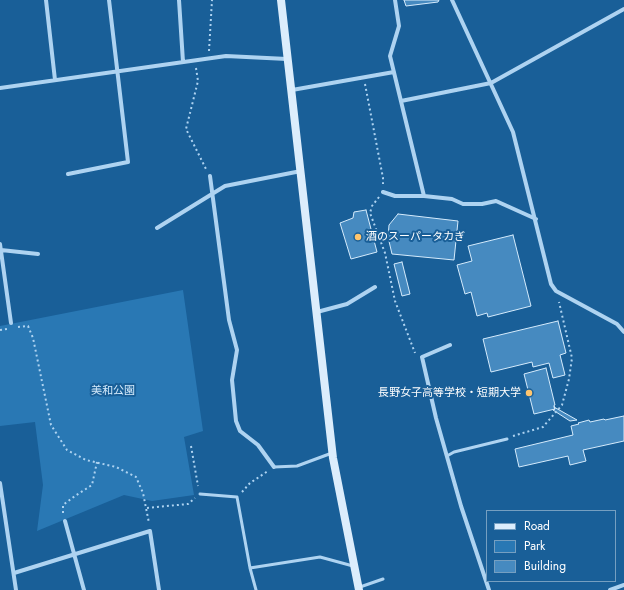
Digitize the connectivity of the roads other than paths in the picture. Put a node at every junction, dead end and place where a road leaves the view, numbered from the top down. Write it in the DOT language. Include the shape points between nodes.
graph roads {
  1 [pos="46,0"];
  2 [pos="109,0"];
  3 [pos="179,0"];
  4 [pos="281,0"];
  5 [pos="394,0"];
  6 [pos="452,0"];
  7 [pos="624,9"];
  8 [pos="288,59"];
  9 [pos="183,62"];
  10 [pos="118,71"];
  11 [pos="394,72"];
  12 [pos="55,80"];
  13 [pos="491,82"];
  14 [pos="0,88"];
  15 [pos="292,90"];
  16 [pos="401,101"];
  17 [pos="301,171"];
  18 [pos="68,174"];
  19 [pos="210,176"];
  20 [pos="383,192"];
  21 [pos="211,194"];
  22 [pos="424,196"];
  23 [pos="536,219"];
  24 [pos="157,228"];
  25 [pos="0,244"];
  26 [pos="1,250"];
  27 [pos="38,254"];
  28 [pos="375,287"];
  29 [pos="316,312"];
  30 [pos="11,323"];
  31 [pos="624,332"];
  32 [pos="450,345"];
  33 [pos="507,439"];
  34 [pos="332,453"];
  35 [pos="447,456"];
  36 [pos="274,467"];
  37 [pos="0,483"];
  38 [pos="200,494"];
  39 [pos="65,521"];
  40 [pos="75,554"];
  41 [pos="353,566"];
  42 [pos="250,568"];
  43 [pos="14,573"];
  44 [pos="384,579"];
  45 [pos="486,581"];
  46 [pos="624,585"];
  47 [pos="359,589"];
  48 [pos="16,590"];
  49 [pos="84,590"];
  50 [pos="159,590"];
  51 [pos="256,590"];
  52 [pos="610,590"];
  1 -- 12 [label="street"];
  2 -- 10 [label="street"];
  3 -- 9 [label="street"];
  4 -- 8 [label="street"];
  5 -- 11 [label="street" via="399,26 390,56"];
  6 -- 13 [label="street"];
  7 -- 13 [label="street"];
  8 -- 9 [label="street" via="226,56"];
  8 -- 15 [label="street"];
  9 -- 10 [label="street"];
  10 -- 12 [label="street"];
  10 -- 18 [label="street" via="128,162"];
  11 -- 15 [label="street"];
  11 -- 16 [label="street"];
  12 -- 14 [label="street"];
  13 -- 16 [label="street"];
  13 -- 23 [label="street" via="513,132"];
  15 -- 17 [label="street"];
  16 -- 22 [label="street"];
  17 -- 21 [label="street" via="225,186"];
  17 -- 29 [label="street"];
  19 -- 21 [label="street"];
  20 -- 22 [label="street" via="395,196"];
  21 -- 24 [label="street"];
  21 -- 36 [label="street" via="229,320 236,350 232,380 236,421 240,431 258,445"];
  22 -- 23 [label="street" via="452,199 463,204 496,201"];
  23 -- 31 [label="street" via="551,284 556,291 617,324"];
  25 -- 26 [label="street"];
  26 -- 27 [label="street"];
  26 -- 30 [label="street"];
  28 -- 29 [label="street" via="347,304"];
  29 -- 34 [label="street"];
  32 -- 35 [label="street" via="422,357"];
  33 -- 35 [label="lane"];
  34 -- 36 [label="lane" via="298,466"];
  34 -- 41 [label="street"];
  35 -- 45 [label="street"];
  37 -- 43 [label="street"];
  38 -- 42 [label="lane" via="237,497"];
  39 -- 40 [label="street"];
  40 -- 43 [label="street"];
  40 -- 49 [label="street"];
  40 -- 50 [label="street" via="150,531"];
  41 -- 42 [label="lane" via="320,557"];
  41 -- 47 [label="street"];
  42 -- 51 [label="lane"];
  43 -- 48 [label="street"];
  44 -- 47 [label="lane"];
  46 -- 52 [label="street"];
}
